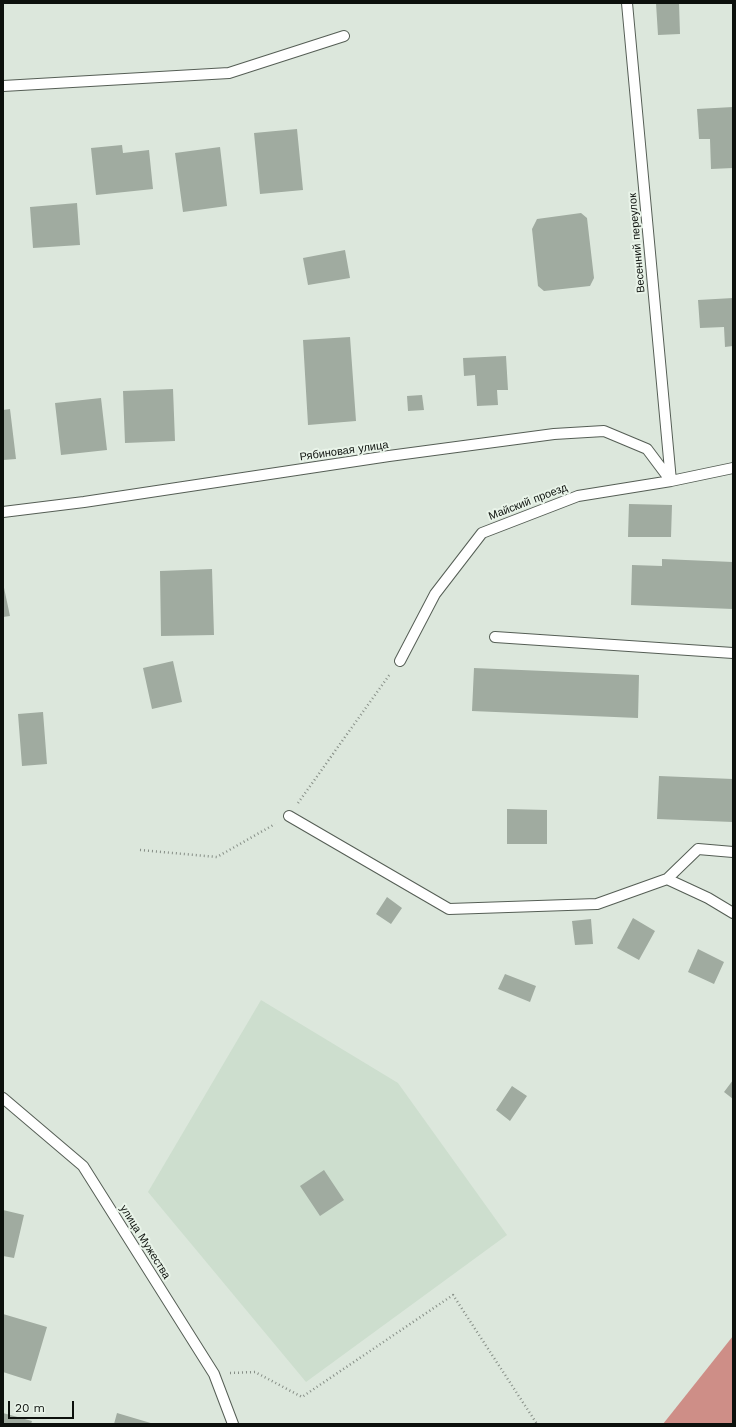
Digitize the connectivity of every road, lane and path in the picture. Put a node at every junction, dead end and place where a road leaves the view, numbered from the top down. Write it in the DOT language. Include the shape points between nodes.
graph roads {
  1 [pos="627,3"];
  2 [pos="344,36"];
  3 [pos="3,86"];
  4 [pos="733,468"];
  5 [pos="671,481"];
  6 [pos="3,512"];
  7 [pos="495,637"];
  8 [pos="733,653"];
  9 [pos="400,661"];
  10 [pos="289,816"];
  11 [pos="140,850"];
  12 [pos="733,852"];
  13 [pos="667,879"];
  14 [pos="733,914"];
  15 [pos="3,1098"];
  16 [pos="214,1374"];
  17 [pos="233,1424"];
  18 [pos="537,1424"];
  1 -- 5 [label="lane, Весенний переулок"];
  2 -- 3 [label="lane" via="229,73"];
  4 -- 5 [label="lane, Майский проезд"];
  5 -- 6 [label="lane, Рябиновая улица" via="647,449 604,431 554,434 389,456"];
  5 -- 9 [label="lane, Майский проезд" via="578,496 482,533 435,594"];
  7 -- 8 [label="lane"];
  9 -- 10 [label="path"];
  10 -- 11 [label="path" via="217,857"];
  10 -- 13 [label="lane" via="449,909 597,904"];
  12 -- 13 [label="lane" via="698,849"];
  13 -- 14 [label="lane" via="708,898"];
  15 -- 16 [label="lane, улица Мужества" via="83,1166"];
  16 -- 17 [label="lane, улица Мужества"];
  16 -- 18 [label="path" via="255,1372 302,1397 453,1295"];
}
